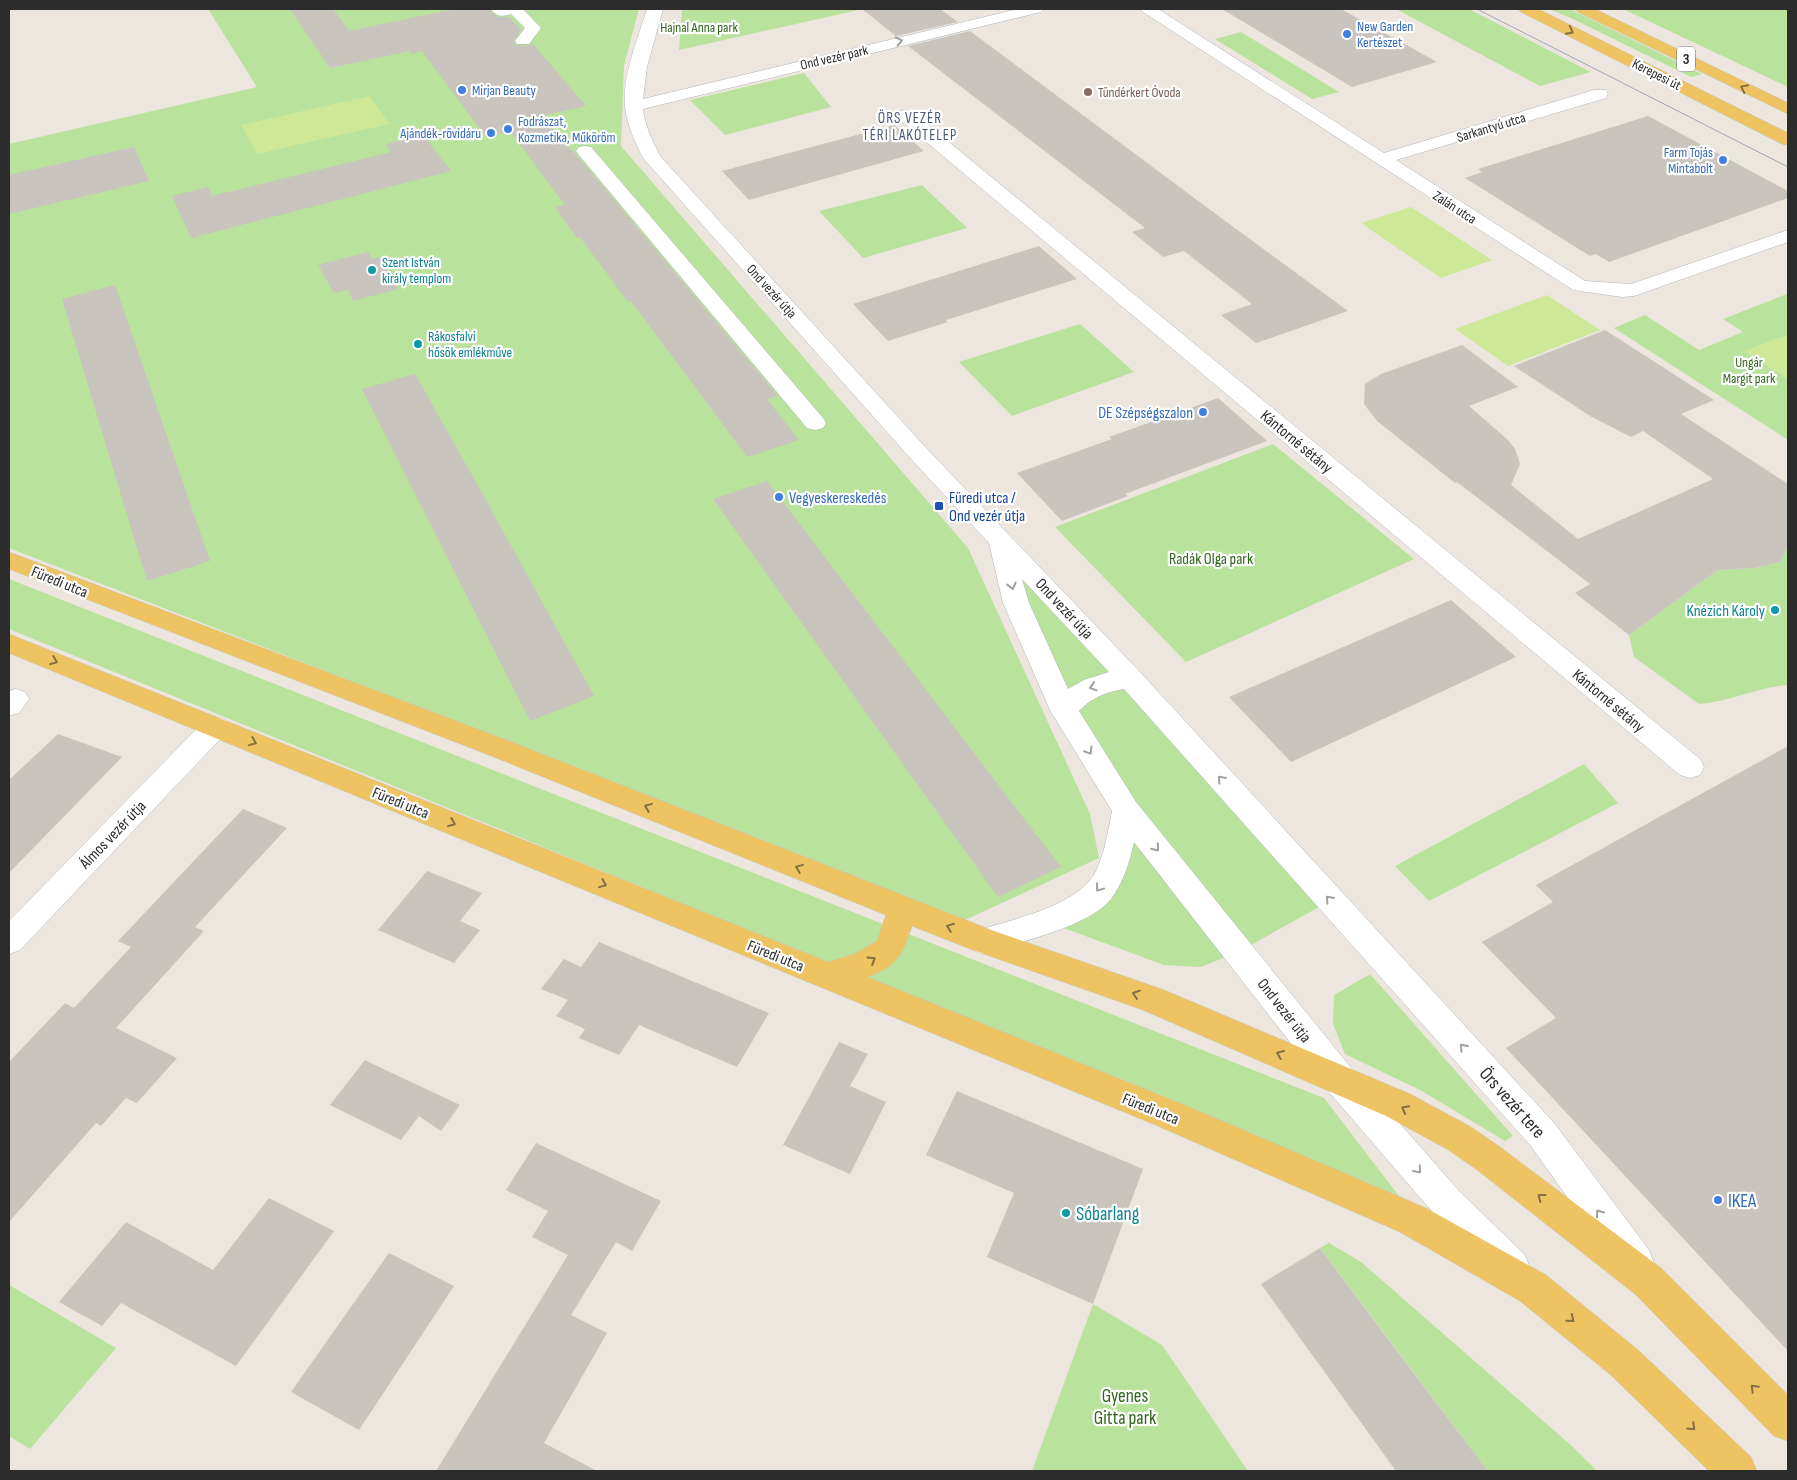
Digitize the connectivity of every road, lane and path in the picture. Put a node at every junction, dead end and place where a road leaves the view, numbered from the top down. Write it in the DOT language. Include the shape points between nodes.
graph roads {
  1 [pos="499,9"];
  2 [pos="655,9"];
  3 [pos="1036,9"];
  4 [pos="1148,9"];
  5 [pos="1526,9"];
  6 [pos="1583,9"];
  7 [pos="523,42"];
  8 [pos="1600,94"];
  9 [pos="633,106"];
  10 [pos="1788,110"];
  11 [pos="905,115"];
  12 [pos="1788,140"];
  13 [pos="585,151"];
  14 [pos="1382,159"];
  15 [pos="1788,236"];
  16 [pos="815,423"];
  17 [pos="1000,538"];
  18 [pos="9,560"];
  19 [pos="9,643"];
  20 [pos="1130,678"];
  21 [pos="1064,710"];
  22 [pos="215,727"];
  23 [pos="1690,767"];
  24 [pos="1126,810"];
  25 [pos="903,909"];
  26 [pos="1362,935"];
  27 [pos="9,941"];
  28 [pos="984,941"];
  29 [pos="826,976"];
  30 [pos="1340,1080"];
  31 [pos="1648,1281"];
  32 [pos="1533,1288"];
  33 [pos="1788,1422"];
  34 [pos="1737,1471"];
  1 -- 7 [label="street" via="502,12 514,9 532,28"];
  2 -- 9 [label="street, Ond vezér útja" via="636,78"];
  9 -- 3 [label="street, Ond vezér park, one-way"];
  4 -- 14 [label="street, Zalán utca"];
  5 -- 12 [label="main road, Kerepesi út / 3, one-way"];
  10 -- 6 [label="main road, Kerepesi út / 3, one-way"];
  8 -- 14 [label="street, Sarkantyú utca"];
  9 -- 17 [label="street, Ond vezér útja" via="635,125 652,158 920,455"];
  11 -- 23 [label="street, Kántorné sétány"];
  13 -- 16 [label="street"];
  14 -- 15 [label="street, Zalán utca" via="1580,286 1634,290"];
  17 -- 20 [label="street, Ond vezér útja"];
  17 -- 21 [label="street, Ond vezér útja, one-way" via="1016,603"];
  25 -- 18 [label="main road, Füredi utca, one-way" via="499,748"];
  19 -- 22 [label="main road, Füredi utca, one-way"];
  20 -- 21 [label="street, one-way" via="1085,689"];
  26 -- 20 [label="street, Ond vezér útja, one-way"];
  21 -- 24 [label="street, Ond vezér útja, one-way"];
  22 -- 27 [label="street, Álmos vezér útja"];
  22 -- 29 [label="main road, Füredi utca, one-way"];
  24 -- 28 [label="street, one-way" via="1118,854 1099,890 1080,906"];
  24 -- 30 [label="street, Ond vezér útja, one-way"];
  28 -- 25 [label="main road, Füredi utca, one-way"];
  29 -- 25 [label="main road, one-way" via="864,965 889,949"];
  31 -- 26 [label="street, Örs vezér tere, one-way" via="1543,1135"];
  30 -- 28 [label="main road, Füredi utca, one-way" via="1153,1000"];
  29 -- 32 [label="main road, Füredi utca" via="1170,1115 1413,1220"];
  31 -- 30 [label="main road, Örs vezér tere, one-way" via="1560,1211 1459,1138 1398,1105"];
  30 -- 32 [label="street, Ond vezér útja, one-way" via="1448,1204"];
  33 -- 31 [label="main road, Örs vezér tere, one-way"];
  32 -- 34 [label="main road, one-way" via="1625,1363"];
}
